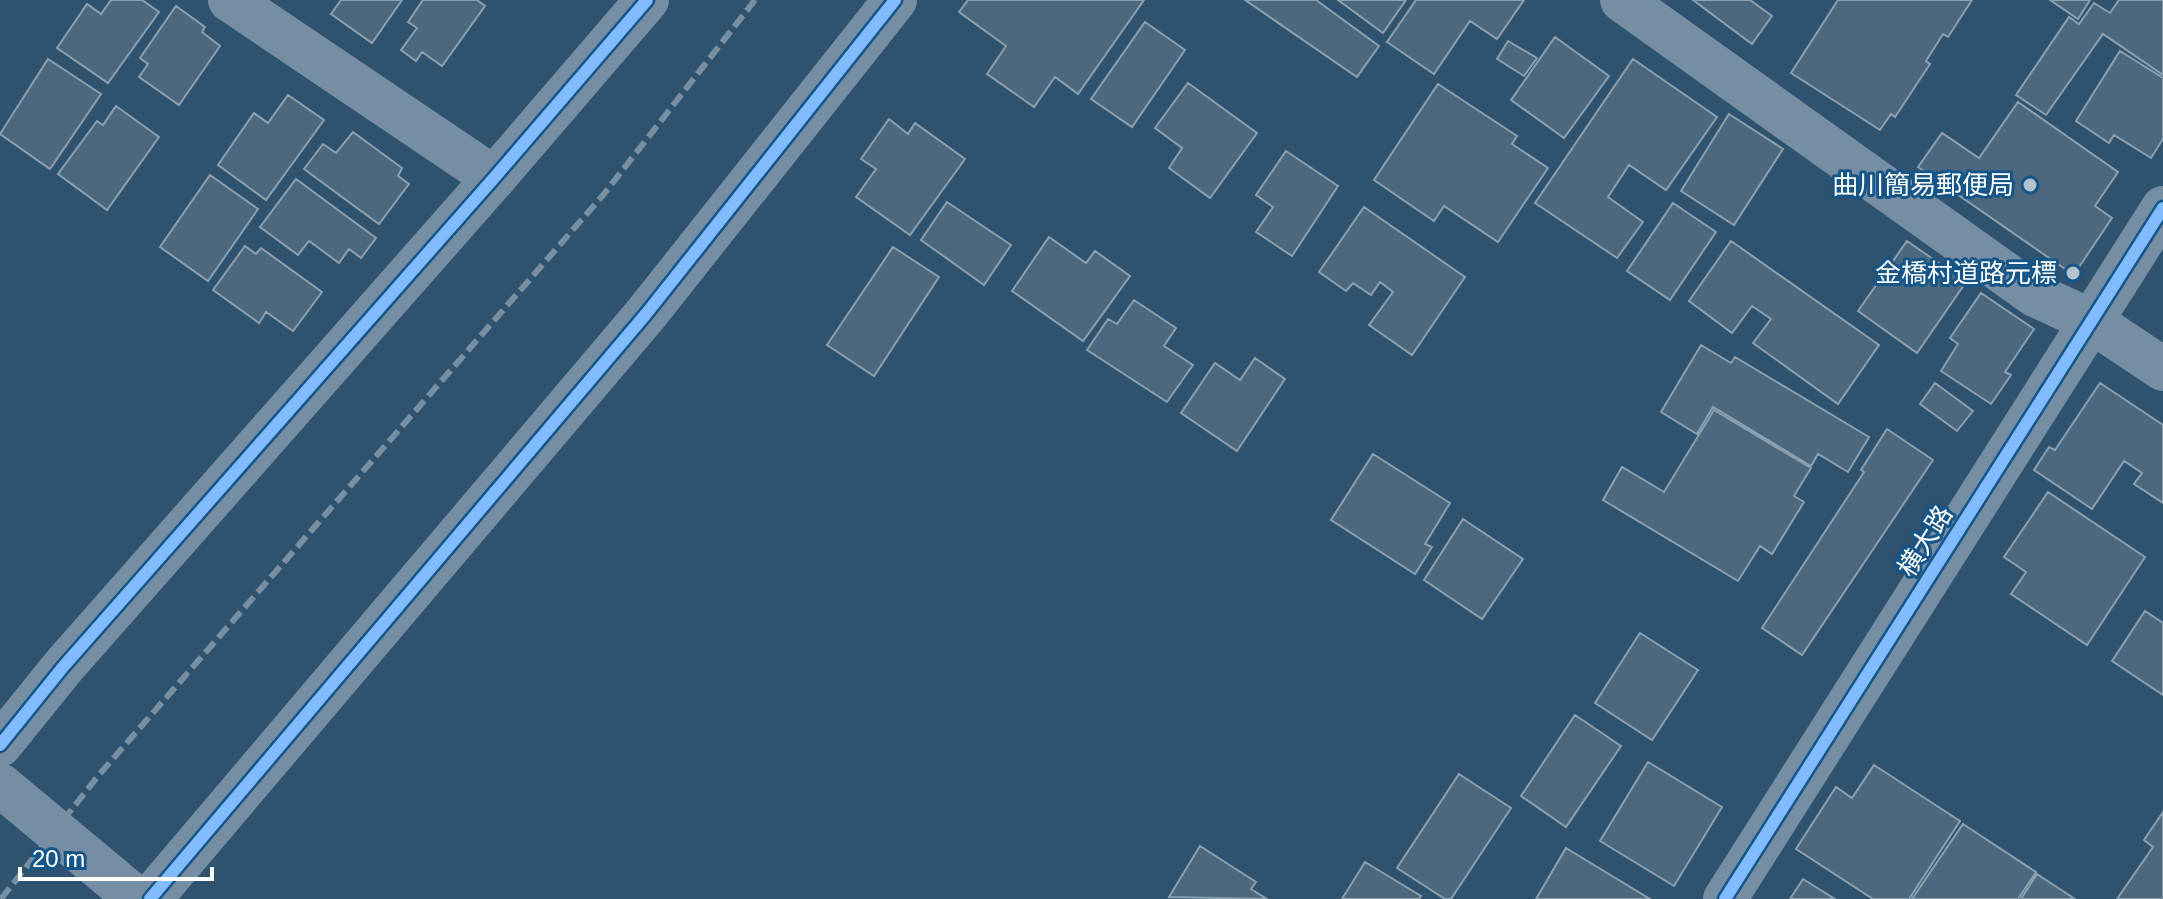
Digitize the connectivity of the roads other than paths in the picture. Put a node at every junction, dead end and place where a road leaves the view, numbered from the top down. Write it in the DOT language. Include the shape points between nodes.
graph roads {
  1 [pos="230,0"];
  2 [pos="647,0"];
  3 [pos="895,0"];
  4 [pos="1622,0"];
  5 [pos="494,178"];
  6 [pos="2163,208"];
  7 [pos="2091,321"];
  8 [pos="2163,369"];
  9 [pos="0,745"];
  10 [pos="0,785"];
  11 [pos="137,899"];
  12 [pos="150,899"];
  13 [pos="1725,899"];
  1 -- 5 [label="street"];
  2 -- 5 [label="street"];
  3 -- 12 [label="street" via="646,314"];
  4 -- 7 [label="street" via="2035,295"];
  5 -- 9 [label="street" via="83,643"];
  6 -- 7 [label="street, 横大路"];
  7 -- 8 [label="street"];
  7 -- 13 [label="street, 横大路"];
  10 -- 11 [label="street"];
}
